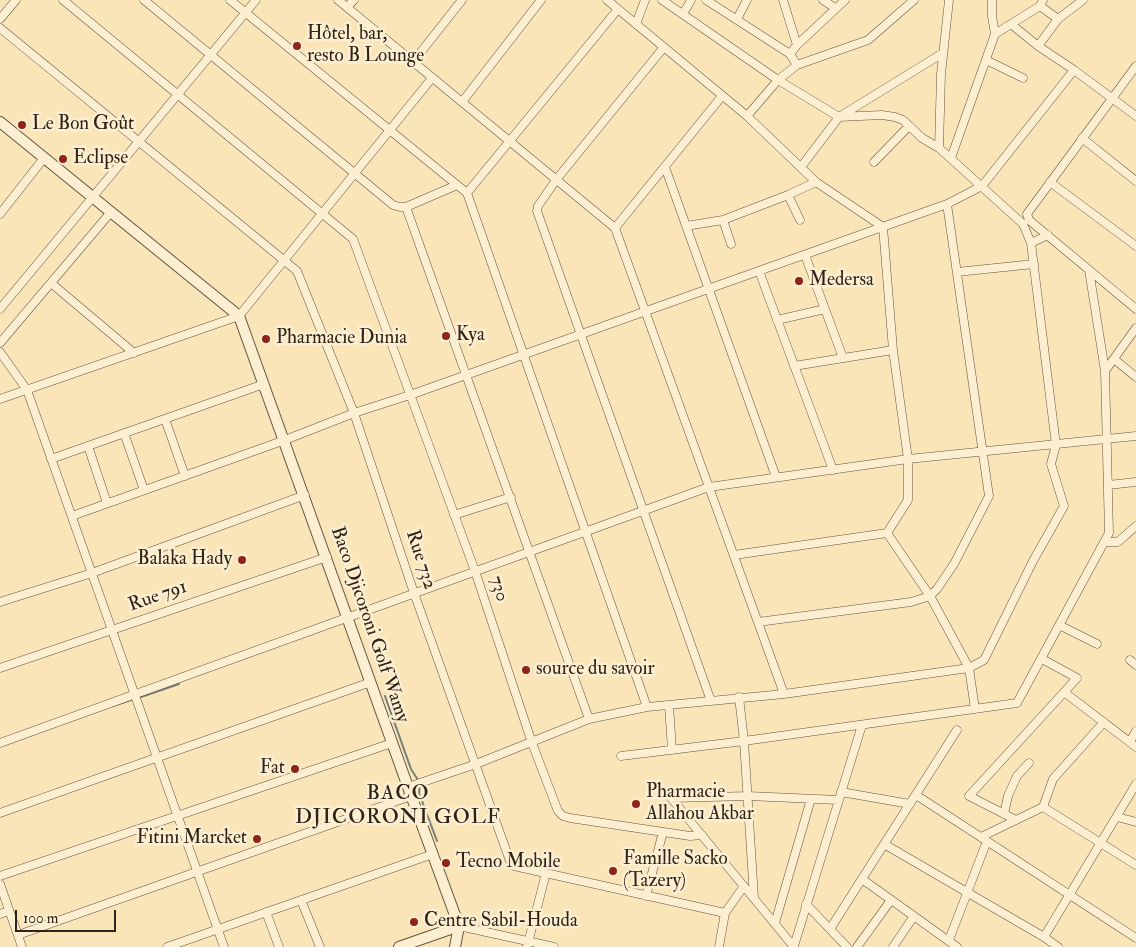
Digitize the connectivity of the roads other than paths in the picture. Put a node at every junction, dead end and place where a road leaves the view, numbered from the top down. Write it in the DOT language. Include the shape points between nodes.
graph roads {
  1 [pos="16,0"];
  2 [pos="63,0"];
  3 [pos="144,0"];
  4 [pos="230,0"];
  5 [pos="256,0"];
  6 [pos="338,0"];
  7 [pos="354,0"];
  8 [pos="462,0"];
  9 [pos="541,0"];
  10 [pos="607,0"];
  11 [pos="645,0"];
  12 [pos="662,0"];
  13 [pos="691,0"];
  14 [pos="706,0"];
  15 [pos="747,0"];
  16 [pos="782,0"];
  17 [pos="823,0"];
  18 [pos="845,0"];
  19 [pos="914,0"];
  20 [pos="949,0"];
  21 [pos="992,0"];
  22 [pos="1083,0"];
  23 [pos="1041,3"];
  24 [pos="347,7"];
  25 [pos="835,8"];
  26 [pos="618,9"];
  27 [pos="245,13"];
  28 [pos="682,14"];
  29 [pos="0,19"];
  30 [pos="737,19"];
  31 [pos="1058,19"];
  32 [pos="636,24"];
  33 [pos="1011,24"];
  34 [pos="0,28"];
  35 [pos="995,34"];
  36 [pos="797,45"];
  37 [pos="1038,46"];
  38 [pos="664,47"];
  39 [pos="943,53"];
  40 [pos="211,54"];
  41 [pos="790,54"];
  42 [pos="986,60"];
  43 [pos="413,62"];
  44 [pos="797,65"];
  45 [pos="1136,66"];
  46 [pos="1074,70"];
  47 [pos="432,78"];
  48 [pos="1023,78"];
  49 [pos="778,80"];
  50 [pos="178,94"];
  51 [pos="722,96"];
  52 [pos="1112,98"];
  53 [pos="462,102"];
  54 [pos="747,116"];
  55 [pos="1136,116"];
  56 [pos="838,117"];
  57 [pos="0,122"];
  58 [pos="909,126"];
  59 [pos="390,130"];
  60 [pos="1082,138"];
  61 [pos="138,142"];
  62 [pos="509,142"];
  63 [pos="939,148"];
  64 [pos="44,158"];
  65 [pos="951,158"];
  66 [pos="874,162"];
  67 [pos="665,167"];
  68 [pos="801,167"];
  69 [pos="355,173"];
  70 [pos="556,180"];
  71 [pos="1136,181"];
  72 [pos="816,182"];
  73 [pos="1050,182"];
  74 [pos="457,185"];
  75 [pos="982,186"];
  76 [pos="467,193"];
  77 [pos="788,195"];
  78 [pos="92,197"];
  79 [pos="947,204"];
  80 [pos="406,207"];
  81 [pos="111,212"];
  82 [pos="0,214"];
  83 [pos="322,214"];
  84 [pos="723,220"];
  85 [pos="800,220"];
  86 [pos="686,226"];
  87 [pos="883,227"];
  88 [pos="615,228"];
  89 [pos="1048,235"];
  90 [pos="1031,243"];
  91 [pos="731,244"];
  92 [pos="1136,246"];
  93 [pos="805,255"];
  94 [pos="284,260"];
  95 [pos="1034,264"];
  96 [pos="1089,270"];
  97 [pos="759,271"];
  98 [pos="957,272"];
  99 [pos="51,282"];
  100 [pos="709,289"];
  101 [pos="0,309"];
  102 [pos="825,309"];
  103 [pos="1136,309"];
  104 [pos="645,312"];
  105 [pos="239,316"];
  106 [pos="777,320"];
  107 [pos="1136,328"];
  108 [pos="581,335"];
  109 [pos="0,343"];
  110 [pos="893,350"];
  111 [pos="0,352"];
  112 [pos="134,352"];
  113 [pos="524,355"];
  114 [pos="843,358"];
  115 [pos="1114,359"];
  116 [pos="794,366"];
  117 [pos="1105,371"];
  118 [pos="467,375"];
  119 [pos="1136,377"];
  120 [pos="264,384"];
  121 [pos="27,390"];
  122 [pos="410,395"];
  123 [pos="0,399"];
  124 [pos="354,413"];
  125 [pos="165,419"];
  126 [pos="124,433"];
  127 [pos="1136,436"];
  128 [pos="1107,439"];
  129 [pos="285,440"];
  130 [pos="1056,445"];
  131 [pos="88,446"];
  132 [pos="983,452"];
  133 [pos="51,459"];
  134 [pos="908,459"];
  135 [pos="833,470"];
  136 [pos="185,476"];
  137 [pos="776,477"];
  138 [pos="1136,482"];
  139 [pos="1108,485"];
  140 [pos="709,487"];
  141 [pos="144,490"];
  142 [pos="304,495"];
  143 [pos="511,497"];
  144 [pos="107,503"];
  145 [pos="643,510"];
  146 [pos="72,516"];
  147 [pos="454,516"];
  148 [pos="1136,526"];
  149 [pos="586,531"];
  150 [pos="887,533"];
  151 [pos="1104,542"];
  152 [pos="530,551"];
  153 [pos="734,555"];
  154 [pos="327,557"];
  155 [pos="475,571"];
  156 [pos="92,573"];
  157 [pos="414,593"];
  158 [pos="930,596"];
  159 [pos="0,602"];
  160 [pos="348,617"];
  161 [pos="758,622"];
  162 [pos="1061,626"];
  163 [pos="112,629"];
  164 [pos="1097,644"];
  165 [pos="1042,659"];
  166 [pos="0,668"];
  167 [pos="969,668"];
  168 [pos="371,682"];
  169 [pos="1064,692"];
  170 [pos="135,694"];
  171 [pos="784,694"];
  172 [pos="739,697"];
  173 [pos="711,701"];
  174 [pos="669,706"];
  175 [pos="647,707"];
  176 [pos="975,709"];
  177 [pos="589,719"];
  178 [pos="1104,722"];
  179 [pos="862,725"];
  180 [pos="957,730"];
  181 [pos="1136,732"];
  182 [pos="744,741"];
  183 [pos="532,742"];
  184 [pos="0,743"];
  185 [pos="392,743"];
  186 [pos="1133,744"];
  187 [pos="672,750"];
  188 [pos="621,756"];
  189 [pos="157,758"];
  190 [pos="1029,763"];
  191 [pos="476,764"];
  192 [pos="1136,784"];
  193 [pos="410,792"];
  194 [pos="916,795"];
  195 [pos="748,796"];
  196 [pos="840,796"];
  197 [pos="810,799"];
  198 [pos="910,804"];
  199 [pos="1043,807"];
  200 [pos="0,813"];
  201 [pos="1004,814"];
  202 [pos="178,815"];
  203 [pos="1116,817"];
  204 [pos="1016,820"];
  205 [pos="1136,822"];
  206 [pos="662,832"];
  207 [pos="702,835"];
  208 [pos="984,839"];
  209 [pos="1101,843"];
  210 [pos="884,844"];
  211 [pos="433,854"];
  212 [pos="1136,866"];
  213 [pos="198,872"];
  214 [pos="546,873"];
  215 [pos="0,876"];
  216 [pos="862,879"];
  217 [pos="0,884"];
  218 [pos="744,886"];
  219 [pos="967,892"];
  220 [pos="1070,895"];
  221 [pos="646,896"];
  222 [pos="754,898"];
  223 [pos="301,900"];
  224 [pos="892,900"];
  225 [pos="806,904"];
  226 [pos="10,910"];
  227 [pos="266,912"];
  228 [pos="725,913"];
  229 [pos="0,914"];
  230 [pos="914,916"];
  231 [pos="775,923"];
  232 [pos="459,926"];
  233 [pos="218,929"];
  234 [pos="830,929"];
  235 [pos="18,935"];
  236 [pos="785,936"];
  237 [pos="1044,937"];
  238 [pos="1136,938"];
  239 [pos="949,940"];
  240 [pos="528,944"];
  241 [pos="22,947"];
  242 [pos="167,947"];
  243 [pos="224,947"];
  244 [pos="280,947"];
  245 [pos="320,947"];
  246 [pos="399,947"];
  247 [pos="455,947"];
  248 [pos="554,947"];
  249 [pos="718,947"];
  250 [pos="782,947"];
  251 [pos="794,947"];
  252 [pos="847,947"];
  253 [pos="857,947"];
  254 [pos="893,947"];
  255 [pos="956,947"];
  256 [pos="1058,947"];
  1 -- 29 [label="street"];
  2 -- 50 [label="street"];
  3 -- 40 [label="street"];
  4 -- 27 [label="street"];
  5 -- 27 [label="street"];
  6 -- 24 [label="street"];
  7 -- 24 [label="street"];
  8 -- 43 [label="street"];
  9 -- 53 [label="street"];
  10 -- 26 [label="street"];
  11 -- 32 [label="street"];
  12 -- 28 [label="street"];
  13 -- 28 [label="street"];
  14 -- 30 [label="street"];
  15 -- 30 [label="street"];
  16 -- 36 [label="street"];
  17 -- 25 [label="street"];
  18 -- 25 [label="street"];
  19 -- 44 [label="street" via="868,40"];
  20 -- 39 [label="street"];
  21 -- 35 [label="street"];
  22 -- 31 [label="street"];
  23 -- 31 [label="street"];
  23 -- 33 [label="street"];
  24 -- 43 [label="street"];
  25 -- 36 [label="street"];
  26 -- 32 [label="street"];
  26 -- 62 [label="street"];
  27 -- 40 [label="street"];
  27 -- 59 [label="street"];
  28 -- 49 [label="street"];
  30 -- 41 [label="street"];
  31 -- 37 [label="street"];
  32 -- 38 [label="street"];
  33 -- 35 [label="street"];
  33 -- 37 [label="street"];
  34 -- 61 [label="street"];
  35 -- 42 [label="street"];
  36 -- 41 [label="street"];
  37 -- 46 [label="street"];
  38 -- 51 [label="street"];
  38 -- 70 [label="street"];
  39 -- 56 [label="street"];
  39 -- 63 [label="street"];
  40 -- 50 [label="street"];
  40 -- 69 [label="street"];
  41 -- 44 [label="street"];
  42 -- 48 [label="street"];
  42 -- 65 [label="street"];
  43 -- 47 [label="street"];
  44 -- 49 [label="street"];
  45 -- 52 [label="street"];
  46 -- 52 [label="street"];
  46 -- 75 [label="street"];
  47 -- 53 [label="street"];
  47 -- 59 [label="street"];
  49 -- 54 [label="street"];
  49 -- 56 [label="street"];
  50 -- 61 [label="street"];
  50 -- 83 [label="street"];
  51 -- 54 [label="street"];
  51 -- 67 [label="street"];
  52 -- 55 [label="street"];
  52 -- 60 [label="street"];
  53 -- 62 [label="street"];
  54 -- 68 [label="street"];
  56 -- 58 [label="street" via="888,116 903,120"];
  56 -- 68 [label="street"];
  57 -- 64 [label="street"];
  58 -- 63 [label="street"];
  58 -- 66 [label="street"];
  59 -- 69 [label="street"];
  59 -- 74 [label="street"];
  60 -- 71 [label="street"];
  60 -- 73 [label="street"];
  61 -- 78 [label="street"];
  61 -- 94 [label="street"];
  62 -- 70 [label="street"];
  62 -- 76 [label="street"];
  63 -- 65 [label="street"];
  64 -- 78 [label="street"];
  64 -- 82 [label="street"];
  65 -- 75 [label="street"];
  67 -- 86 [label="street"];
  67 -- 88 [label="street"];
  68 -- 72 [label="street"];
  69 -- 80 [label="street" via="393,205"];
  69 -- 83 [label="street"];
  70 -- 88 [label="street"];
  70 -- 108 [label="street" via="537,211"];
  72 -- 77 [label="street"];
  72 -- 87 [label="street"];
  73 -- 89 [label="street" via="1027,214 1029,220"];
  73 -- 92 [label="street"];
  74 -- 76 [label="street"];
  74 -- 80 [label="street"];
  75 -- 79 [label="street"];
  75 -- 90 [label="street" via="1023,224"];
  76 -- 113 [label="street"];
  77 -- 84 [label="street"];
  77 -- 85 [label="street"];
  78 -- 81 [label="street"];
  78 -- 101 [label="street"];
  79 -- 87 [label="street"];
  79 -- 98 [label="street"];
  80 -- 118 [label="street"];
  81 -- 99 [label="street"];
  81 -- 105 [label="street"];
  83 -- 94 [label="street"];
  83 -- 122 [label="street, 730" via="353,239"];
  84 -- 86 [label="street"];
  84 -- 91 [label="street"];
  86 -- 100 [label="street"];
  87 -- 93 [label="street"];
  87 -- 110 [label="street"];
  88 -- 104 [label="street"];
  89 -- 90 [label="street"];
  89 -- 96 [label="street"];
  90 -- 95 [label="street"];
  93 -- 97 [label="street"];
  93 -- 102 [label="street"];
  94 -- 105 [label="street"];
  94 -- 124 [label="street, Rue 732" via="297,271"];
  95 -- 98 [label="street"];
  95 -- 130 [label="street"];
  96 -- 103 [label="street"];
  96 -- 117 [label="street"];
  97 -- 100 [label="street"];
  97 -- 106 [label="street"];
  98 -- 132 [label="street"];
  99 -- 109 [label="street"];
  99 -- 112 [label="street"];
  100 -- 104 [label="street"];
  100 -- 137 [label="street"];
  102 -- 106 [label="street"];
  102 -- 114 [label="street"];
  104 -- 108 [label="street"];
  104 -- 140 [label="street"];
  105 -- 112 [label="street"];
  105 -- 120 [label="street, Baco Djicoroni Golf Wamy"];
  106 -- 116 [label="street"];
  107 -- 115 [label="street"];
  108 -- 113 [label="street"];
  108 -- 145 [label="street"];
  110 -- 114 [label="street"];
  110 -- 134 [label="street"];
  111 -- 121 [label="street"];
  112 -- 121 [label="street"];
  113 -- 118 [label="street"];
  113 -- 149 [label="street"];
  114 -- 116 [label="street"];
  115 -- 117 [label="street"];
  115 -- 119 [label="street"];
  116 -- 135 [label="street"];
  117 -- 128 [label="street"];
  118 -- 122 [label="street"];
  118 -- 143 [label="street"];
  120 -- 125 [label="street"];
  120 -- 129 [label="street, Baco Djicoroni Golf Wamy"];
  121 -- 123 [label="street"];
  121 -- 133 [label="street"];
  122 -- 124 [label="street"];
  122 -- 147 [label="street, 730"];
  124 -- 129 [label="street"];
  124 -- 157 [label="street, Rue 732"];
  125 -- 126 [label="street"];
  125 -- 136 [label="street"];
  126 -- 131 [label="street"];
  126 -- 141 [label="street"];
  127 -- 128 [label="street"];
  128 -- 130 [label="street"];
  128 -- 139 [label="street"];
  129 -- 136 [label="street"];
  129 -- 142 [label="street, Baco Djicoroni Golf Wamy"];
  130 -- 132 [label="street"];
  130 -- 167 [label="street" via="1051,464 1064,506 984,660"];
  131 -- 133 [label="street"];
  131 -- 144 [label="street"];
  132 -- 134 [label="street"];
  132 -- 158 [label="street" via="989,496 954,564"];
  133 -- 146 [label="street"];
  134 -- 135 [label="street"];
  134 -- 150 [label="street" via="908,500"];
  135 -- 137 [label="street"];
  136 -- 141 [label="street"];
  137 -- 140 [label="street"];
  138 -- 139 [label="street"];
  139 -- 151 [label="street" via="1109,533"];
  140 -- 145 [label="street"];
  140 -- 153 [label="street"];
  141 -- 144 [label="street"];
  142 -- 154 [label="street, Baco Djicoroni Golf Wamy"];
  142 -- 156 [label="street"];
  143 -- 147 [label="street"];
  143 -- 152 [label="street"];
  144 -- 146 [label="street"];
  145 -- 149 [label="street"];
  145 -- 173 [label="street"];
  146 -- 156 [label="street"];
  147 -- 155 [label="street, 730"];
  148 -- 151 [label="street" via="1118,542"];
  149 -- 152 [label="street"];
  149 -- 175 [label="street"];
  150 -- 153 [label="street"];
  150 -- 158 [label="street"];
  151 -- 162 [label="street"];
  152 -- 155 [label="street"];
  152 -- 177 [label="street"];
  153 -- 161 [label="street"];
  154 -- 160 [label="street, Baco Djicoroni Golf Wamy"];
  154 -- 163 [label="street, Rue 791"];
  155 -- 157 [label="street"];
  155 -- 183 [label="street, 730"];
  156 -- 159 [label="street"];
  156 -- 163 [label="street"];
  157 -- 160 [label="street"];
  157 -- 191 [label="street, Rue 732"];
  158 -- 161 [label="street" via="911,602"];
  158 -- 167 [label="street"];
  160 -- 168 [label="street, Baco Djicoroni Golf Wamy"];
  160 -- 170 [label="street"];
  161 -- 171 [label="street"];
  162 -- 164 [label="street"];
  162 -- 165 [label="street"];
  163 -- 166 [label="street, Rue 791"];
  163 -- 170 [label="street"];
  165 -- 169 [label="street" via="1077,678"];
  165 -- 176 [label="street" via="1017,704"];
  167 -- 171 [label="street"];
  167 -- 176 [label="street"];
  168 -- 185 [label="street, Baco Djicoroni Golf Wamy"];
  168 -- 189 [label="street"];
  169 -- 178 [label="street"];
  169 -- 201 [label="street" via="969,796"];
  170 -- 184 [label="street"];
  170 -- 189 [label="street"];
  171 -- 172 [label="street"];
  172 -- 173 [label="street"];
  172 -- 182 [label="street"];
  173 -- 174 [label="street"];
  174 -- 175 [label="street"];
  174 -- 187 [label="street"];
  175 -- 177 [label="street"];
  176 -- 179 [label="street"];
  177 -- 183 [label="street"];
  178 -- 186 [label="street"];
  178 -- 199 [label="street" via="1053,779"];
  179 -- 182 [label="street"];
  179 -- 196 [label="street"];
  180 -- 194 [label="street"];
  181 -- 186 [label="street"];
  182 -- 187 [label="street"];
  182 -- 195 [label="street"];
  183 -- 191 [label="street"];
  183 -- 206 [label="street, 730" via="558,811 563,816"];
  185 -- 193 [label="street, Baco Djicoroni Golf Wamy"];
  185 -- 202 [label="street"];
  187 -- 188 [label="street"];
  189 -- 200 [label="street"];
  189 -- 202 [label="street"];
  190 -- 201 [label="street" via="1017,776"];
  191 -- 193 [label="street"];
  191 -- 214 [label="street, Rue 732" via="510,862 514,866"];
  192 -- 203 [label="street"];
  193 -- 211 [label="street, Baco Djicoroni Golf Wamy"];
  193 -- 213 [label="street"];
  194 -- 198 [label="street"];
  194 -- 208 [label="street"];
  195 -- 197 [label="street"];
  195 -- 207 [label="street" via="671,798"];
  195 -- 222 [label="street"];
  196 -- 197 [label="street"];
  196 -- 198 [label="street"];
  196 -- 225 [label="street"];
  197 -- 231 [label="street"];
  198 -- 210 [label="street"];
  199 -- 204 [label="street"];
  199 -- 209 [label="street"];
  201 -- 204 [label="street"];
  202 -- 213 [label="street"];
  202 -- 215 [label="street"];
  203 -- 205 [label="street"];
  203 -- 209 [label="street"];
  204 -- 208 [label="street"];
  206 -- 207 [label="street, 730"];
  206 -- 221 [label="street"];
  207 -- 218 [label="street"];
  208 -- 219 [label="street"];
  208 -- 220 [label="street"];
  209 -- 212 [label="street"];
  209 -- 220 [label="street"];
  210 -- 216 [label="street"];
  210 -- 219 [label="street"];
  211 -- 223 [label="street"];
  211 -- 232 [label="street, Baco Djicoroni Golf Wamy"];
  213 -- 233 [label="street"];
  213 -- 235 [label="street"];
  214 -- 221 [label="street"];
  214 -- 240 [label="street"];
  216 -- 224 [label="street"];
  216 -- 234 [label="street"];
  217 -- 226 [label="street"];
  218 -- 222 [label="street"];
  218 -- 228 [label="street"];
  219 -- 237 [label="street"];
  219 -- 239 [label="street"];
  220 -- 237 [label="street"];
  220 -- 238 [label="street"];
  221 -- 228 [label="street"];
  222 -- 231 [label="street"];
  223 -- 227 [label="street"];
  223 -- 245 [label="street"];
  224 -- 230 [label="street"];
  224 -- 253 [label="street"];
  225 -- 234 [label="street"];
  225 -- 251 [label="street"];
  226 -- 229 [label="street"];
  226 -- 235 [label="street"];
  227 -- 233 [label="street"];
  227 -- 244 [label="street"];
  228 -- 249 [label="street"];
  230 -- 239 [label="street"];
  230 -- 254 [label="street"];
  231 -- 236 [label="street"];
  232 -- 240 [label="street"];
  232 -- 246 [label="street"];
  232 -- 247 [label="street"];
  233 -- 242 [label="street"];
  233 -- 243 [label="street"];
  234 -- 252 [label="street"];
  235 -- 241 [label="street"];
  236 -- 250 [label="street"];
  236 -- 251 [label="street"];
  237 -- 256 [label="street"];
  239 -- 255 [label="street"];
  240 -- 248 [label="street"];
}
